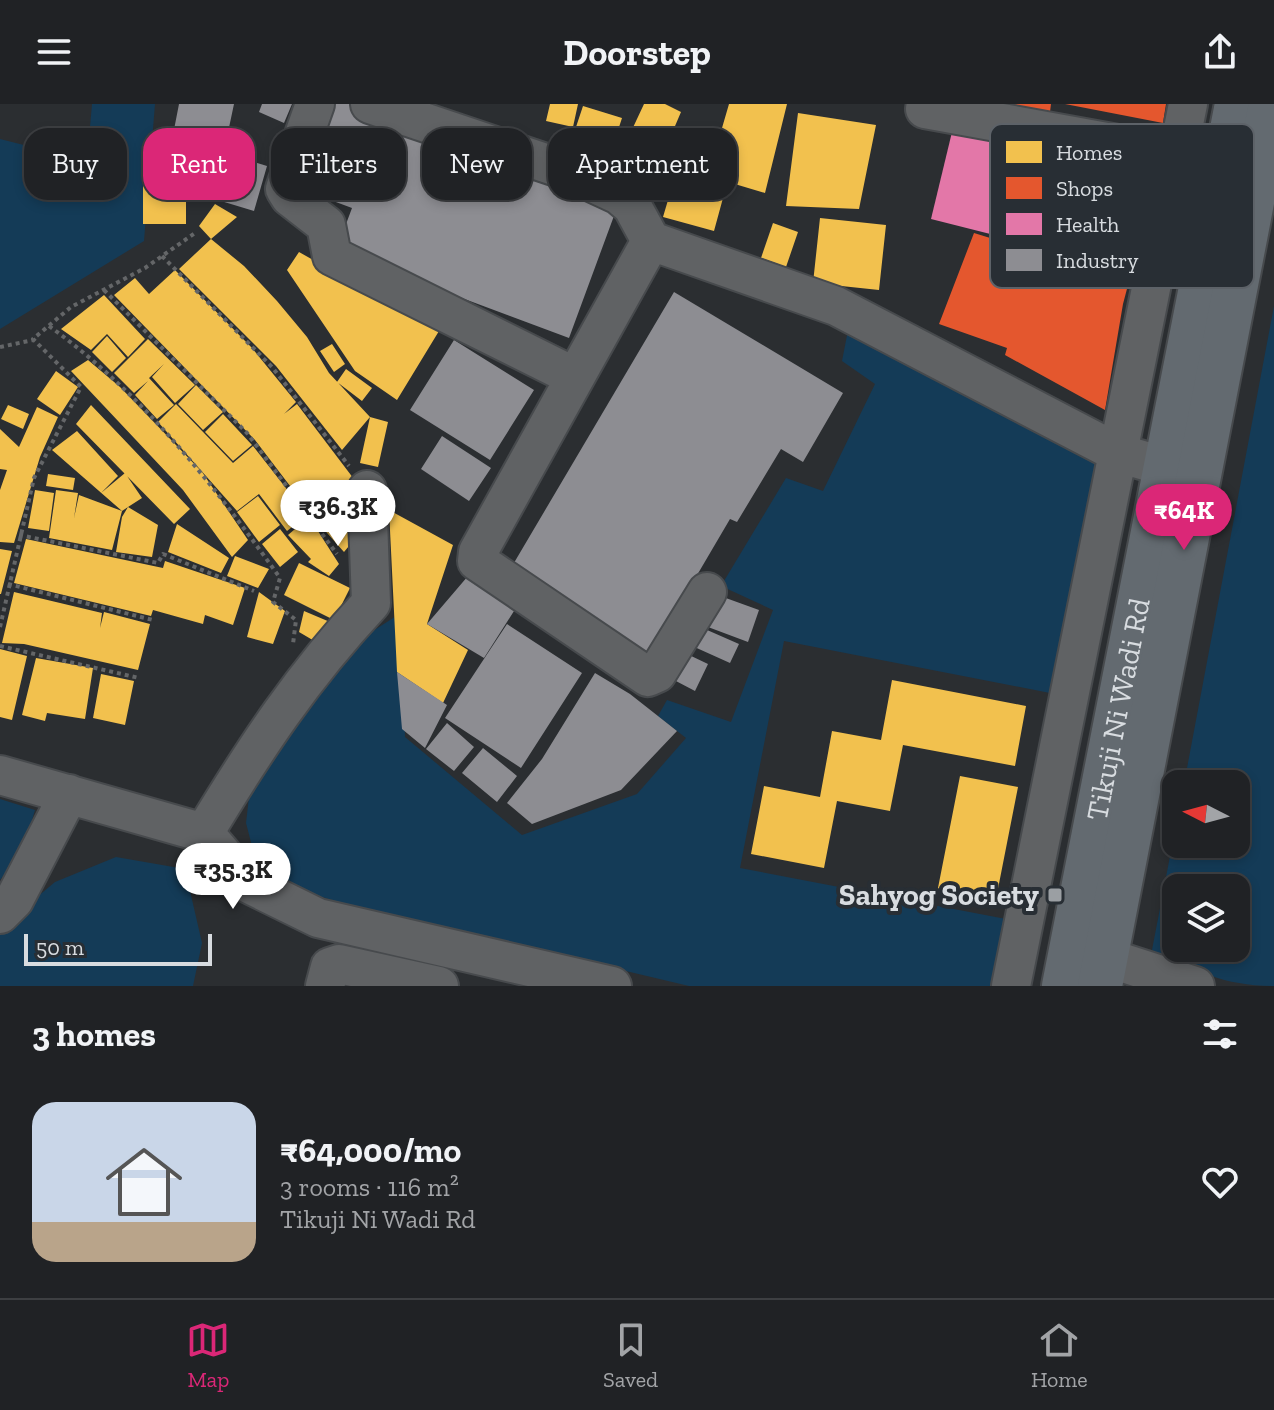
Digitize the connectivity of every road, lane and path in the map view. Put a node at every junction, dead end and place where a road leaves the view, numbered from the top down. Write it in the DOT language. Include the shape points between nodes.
graph roads {
  1 [pos="315,104"];
  2 [pos="370,104"];
  3 [pos="1188,104"];
  4 [pos="1237,104"];
  5 [pos="1271,104"];
  6 [pos="915,106"];
  7 [pos="1012,124"];
  8 [pos="1184,124"];
  9 [pos="1239,124"];
  10 [pos="1254,140"];
  11 [pos="195,233"];
  12 [pos="651,241"];
  13 [pos="162,256"];
  14 [pos="1151,288"];
  15 [pos="1211,288"];
  16 [pos="1221,288"];
  17 [pos="104,290"];
  18 [pos="49,326"];
  19 [pos="33,339"];
  20 [pos="0,347"];
  21 [pos="573,376"];
  22 [pos="1118,453"];
  23 [pos="1166,467"];
  24 [pos="367,490"];
  25 [pos="19,535"];
  26 [pos="8,584"];
  27 [pos="254,591"];
  28 [pos="707,592"];
  29 [pos="371,603"];
  30 [pos="153,620"];
  31 [pos="0,627"];
  32 [pos="0,646"];
  33 [pos="305,676"];
  34 [pos="139,678"];
  35 [pos="0,775"];
  36 [pos="69,794"];
  37 [pos="204,833"];
  38 [pos="0,914"];
  39 [pos="1102,971"];
  40 [pos="325,986"];
  41 [pos="439,986"];
  42 [pos="612,986"];
  43 [pos="1011,986"];
  44 [pos="1064,986"];
  45 [pos="1195,986"];
  1 -- 21 [label="street" via="285,189 326,225 332,256"];
  2 -- 12 [label="street" via="563,169 619,195 632,206"];
  3 -- 8 [label="street"];
  4 -- 9 [label="main road, Tikuji Ni Wadi Rd"];
  5 -- 10 [label="main road, Tikuji Ni Wadi Rd"];
  6 -- 7 [label="street"];
  11 -- 13 [label="path"];
  12 -- 21 [label="street"];
  12 -- 22 [label="street" via="836,306"];
  13 -- 17 [label="path"];
  13 -- 24 [label="path" via="272,367"];
  14 -- 22 [label="street"];
  15 -- 23 [label="main road, Tikuji Ni Wadi Rd"];
  16 -- 39 [label="main road, Tikuji Ni Wadi Rd"];
  17 -- 18 [label="path"];
  17 -- 29 [label="path" via="247,433"];
  18 -- 19 [label="path"];
  18 -- 33 [label="path" via="156,421 214,486 280,578 273,602 296,620 291,663"];
  19 -- 20 [label="path"];
  19 -- 25 [label="path" via="81,387 34,478"];
  21 -- 28 [label="street" via="477,561 648,677 657,673"];
  22 -- 23 [label="street"];
  22 -- 43 [label="street"];
  23 -- 44 [label="main road, Tikuji Ni Wadi Rd"];
  24 -- 29 [label="street"];
  25 -- 26 [label="path"];
  25 -- 27 [label="path" via="158,563 163,554"];
  26 -- 30 [label="path"];
  26 -- 31 [label="path"];
  29 -- 33 [label="street"];
  32 -- 34 [label="path"];
  33 -- 37 [label="street"];
  35 -- 36 [label="street"];
  36 -- 37 [label="street"];
  36 -- 38 [label="street" via="14,900"];
  37 -- 42 [label="street" via="247,883 318,918"];
  39 -- 45 [label="street"];
  40 -- 41 [label="street" via="330,967 339,964"];
}
